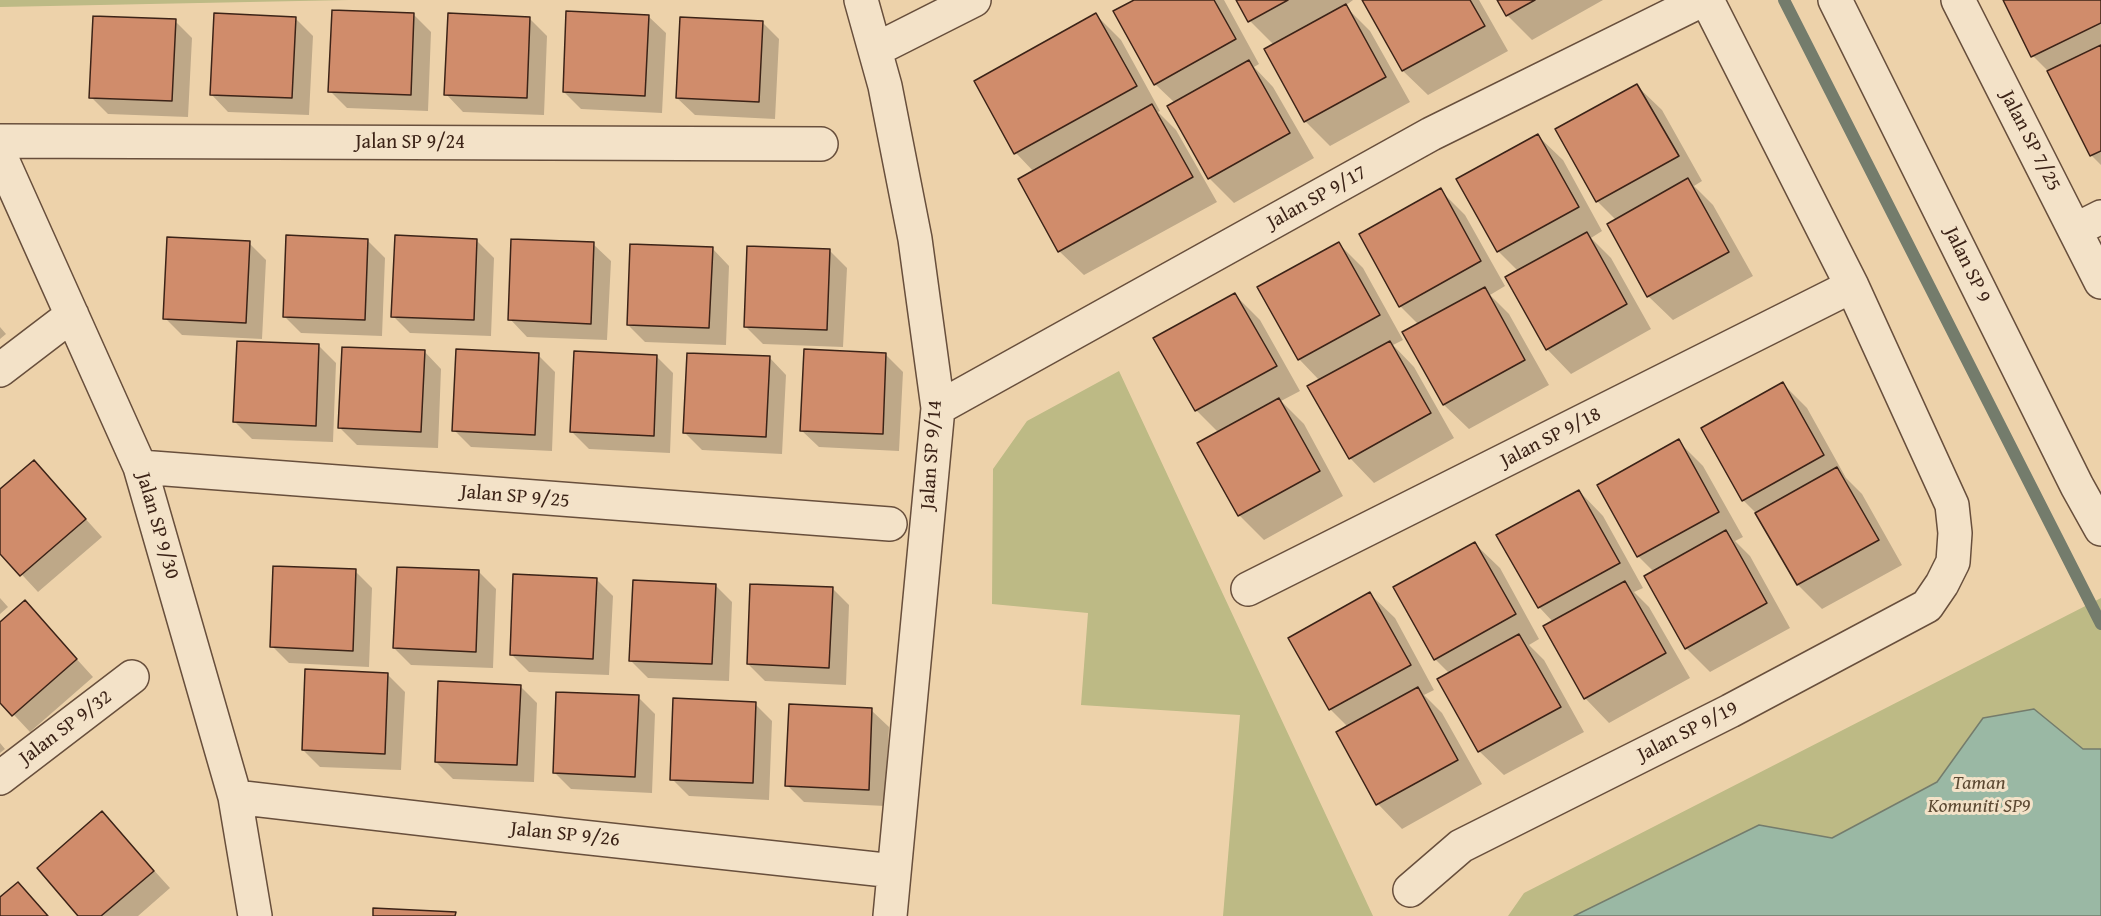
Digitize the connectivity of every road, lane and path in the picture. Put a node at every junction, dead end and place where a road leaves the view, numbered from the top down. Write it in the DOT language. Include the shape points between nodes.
graph roads {
  1 [pos="861,0"];
  2 [pos="974,0"];
  3 [pos="1702,0"];
  4 [pos="1707,0"];
  5 [pos="1835,0"];
  6 [pos="1958,0"];
  7 [pos="875,50"];
  8 [pos="0,141"];
  9 [pos="821,144"];
  10 [pos="0,155"];
  11 [pos="2088,223"];
  12 [pos="2101,282"];
  13 [pos="1852,286"];
  14 [pos="72,315"];
  15 [pos="0,370"];
  16 [pos="938,408"];
  17 [pos="140,467"];
  18 [pos="890,524"];
  19 [pos="2101,529"];
  20 [pos="1248,589"];
  21 [pos="132,677"];
  22 [pos="0,778"];
  23 [pos="235,797"];
  24 [pos="894,870"];
  25 [pos="1410,890"];
  26 [pos="255,916"];
  27 [pos="890,916"];
  1 -- 7 [label="street, Jalan SP 9/14"];
  2 -- 7 [label="street"];
  3 -- 16 [label="street, Jalan SP 9/17" via="1431,134"];
  4 -- 13 [label="street"];
  5 -- 19 [label="street, Jalan SP 9"];
  6 -- 11 [label="street, Jalan SP 7/25"];
  7 -- 16 [label="street, Jalan SP 9/14" via="915,239"];
  8 -- 9 [label="street, Jalan SP 9/24"];
  10 -- 14 [label="street, Jalan SP 9/30"];
  11 -- 12 [label="street, Jalan SP 7/25"];
  13 -- 20 [label="street, Jalan SP 9/18"];
  13 -- 25 [label="street, Jalan SP 9/19" via="1952,505 1953,562 1927,606 1730,711 1461,846"];
  14 -- 15 [label="street"];
  14 -- 17 [label="street, Jalan SP 9/30"];
  16 -- 24 [label="street, Jalan SP 9/14"];
  17 -- 18 [label="street, Jalan SP 9/25"];
  17 -- 23 [label="street, Jalan SP 9/30"];
  21 -- 22 [label="street, Jalan SP 9/32"];
  23 -- 24 [label="street, Jalan SP 9/26"];
  23 -- 26 [label="street, Jalan SP 9/30"];
  24 -- 27 [label="street, Jalan SP 9/14"];
}
